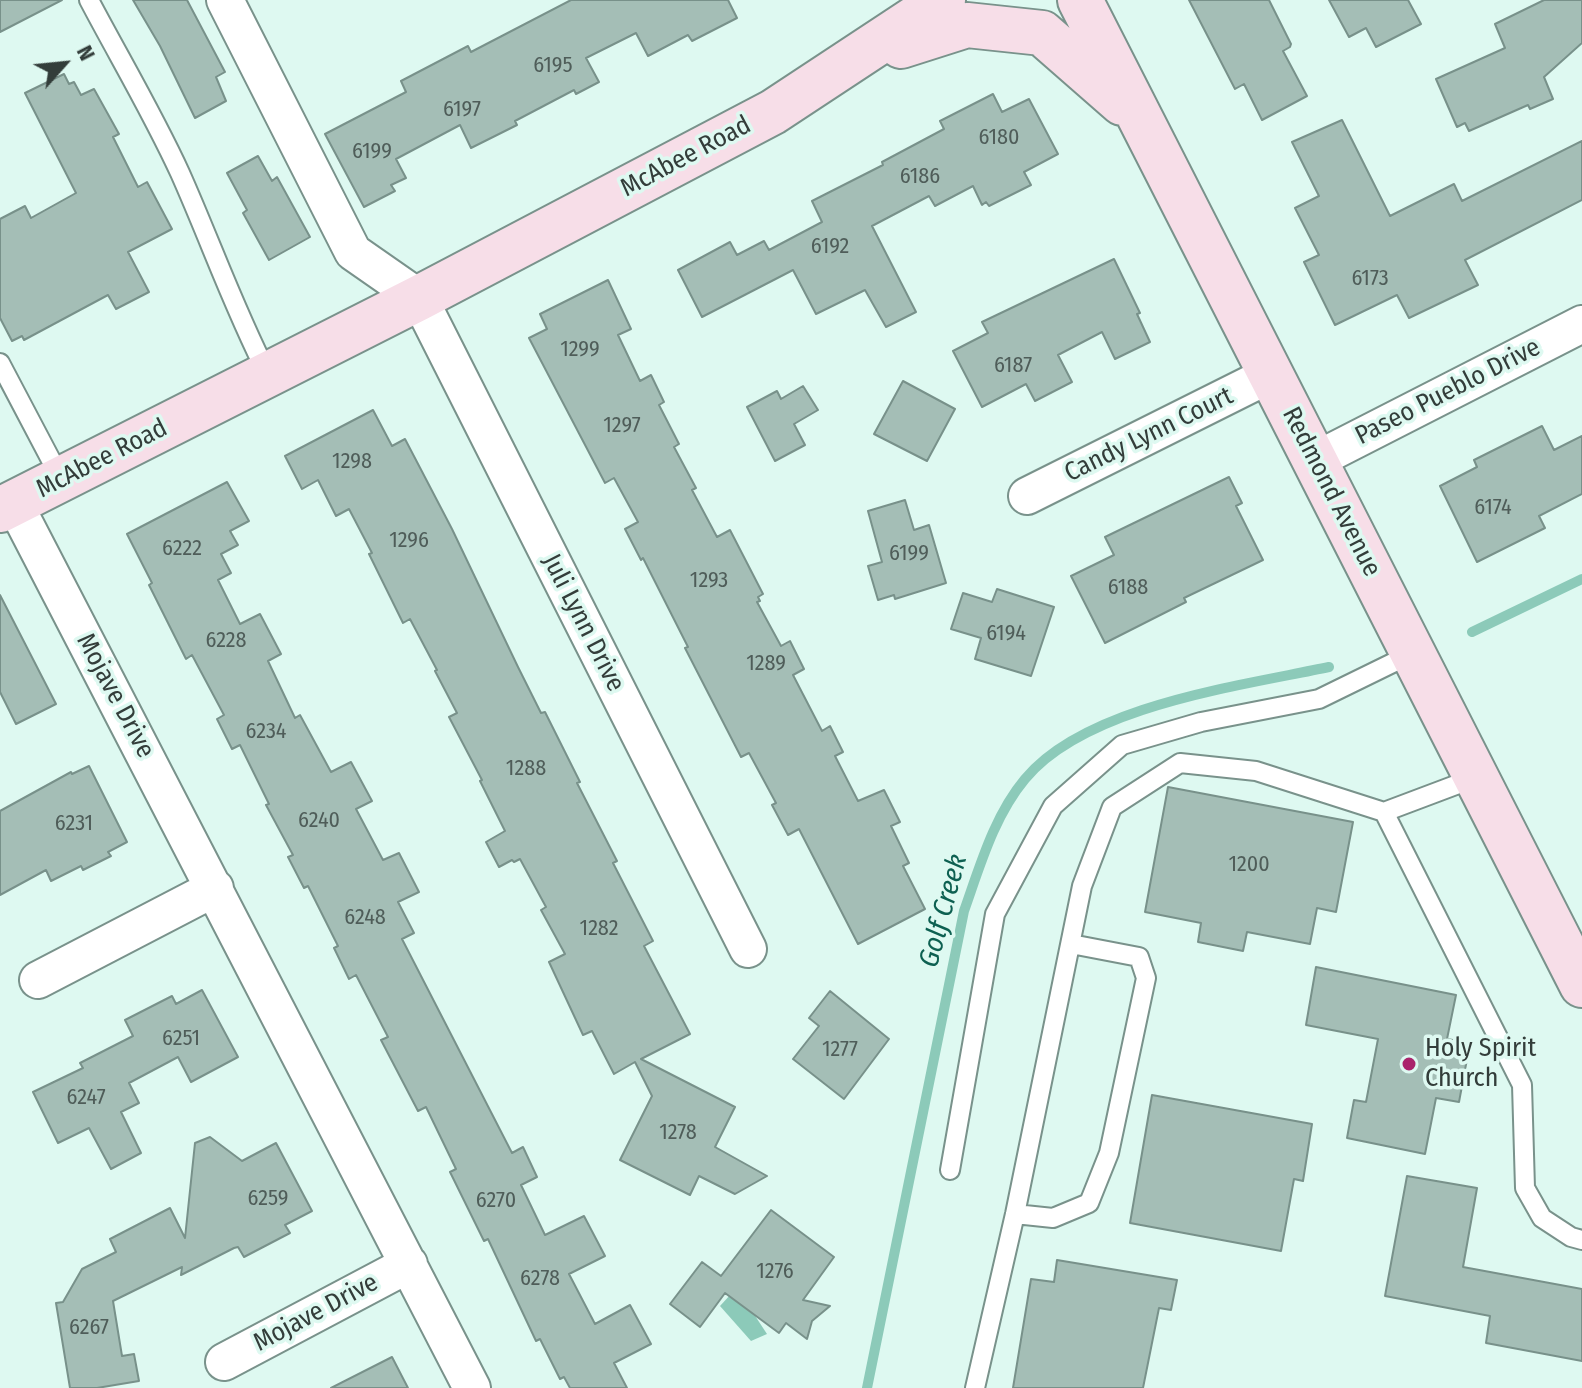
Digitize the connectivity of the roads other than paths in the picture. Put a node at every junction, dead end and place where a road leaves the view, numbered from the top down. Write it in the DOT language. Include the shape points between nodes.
graph roads {
  1 [pos="89,0"];
  2 [pos="225,0"];
  3 [pos="943,0"];
  4 [pos="1080,0"];
  5 [pos="852,62"];
  6 [pos="1139,117"];
  7 [pos="419,298"];
  8 [pos="1582,324"];
  9 [pos="0,363"];
  10 [pos="1271,374"];
  11 [pos="268,375"];
  12 [pos="1314,461"];
  13 [pos="61,479"];
  14 [pos="1027,496"];
  15 [pos="7,507"];
  16 [pos="1413,653"];
  17 [pos="1477,777"];
  18 [pos="1384,812"];
  19 [pos="215,888"];
  20 [pos="1071,944"];
  21 [pos="748,949"];
  22 [pos="38,980"];
  23 [pos="1582,985"];
  24 [pos="950,1170"];
  25 [pos="1015,1214"];
  26 [pos="1582,1240"];
  27 [pos="409,1264"];
  28 [pos="224,1362"];
  29 [pos="472,1388"];
  30 [pos="975,1388"];
  1 -- 11 [label="lane" via="177,169"];
  2 -- 7 [label="street" via="353,252"];
  3 -- 5 [label="street, McAbee Road"];
  4 -- 6 [label="street, Redmond Avenue"];
  5 -- 6 [label="street" via="967,25 1042,33"];
  5 -- 7 [label="street, McAbee Road" via="773,112"];
  6 -- 10 [label="street, Redmond Avenue"];
  7 -- 11 [label="street, McAbee Road"];
  7 -- 21 [label="street, Juli Lynn Drive"];
  8 -- 12 [label="street, Paseo Pueblo Drive"];
  9 -- 13 [label="lane"];
  10 -- 12 [label="street, Redmond Avenue"];
  10 -- 14 [label="street, Candy Lynn Court"];
  11 -- 13 [label="street, McAbee Road"];
  12 -- 16 [label="street, Redmond Avenue"];
  13 -- 15 [label="street, McAbee Road"];
  15 -- 19 [label="street, Mojave Drive"];
  16 -- 17 [label="street, Redmond Avenue"];
  16 -- 24 [label="lane" via="1319,699 1201,722 1122,745 1053,806 995,914"];
  17 -- 18 [label="lane"];
  17 -- 23 [label="street, Redmond Avenue"];
  18 -- 20 [label="lane" via="1256,771 1180,763 1112,807 1082,886"];
  18 -- 26 [label="lane" via="1522,1085 1525,1188 1542,1218"];
  19 -- 22 [label="street"];
  19 -- 27 [label="street, Mojave Drive"];
  20 -- 25 [label="lane"];
  20 -- 25 [label="lane" via="1139,957 1146,978 1140,1007 1109,1153 1089,1203 1053,1218"];
  25 -- 30 [label="lane"];
  27 -- 28 [label="street, Mojave Drive"];
  27 -- 29 [label="street, Mojave Drive"];
}
